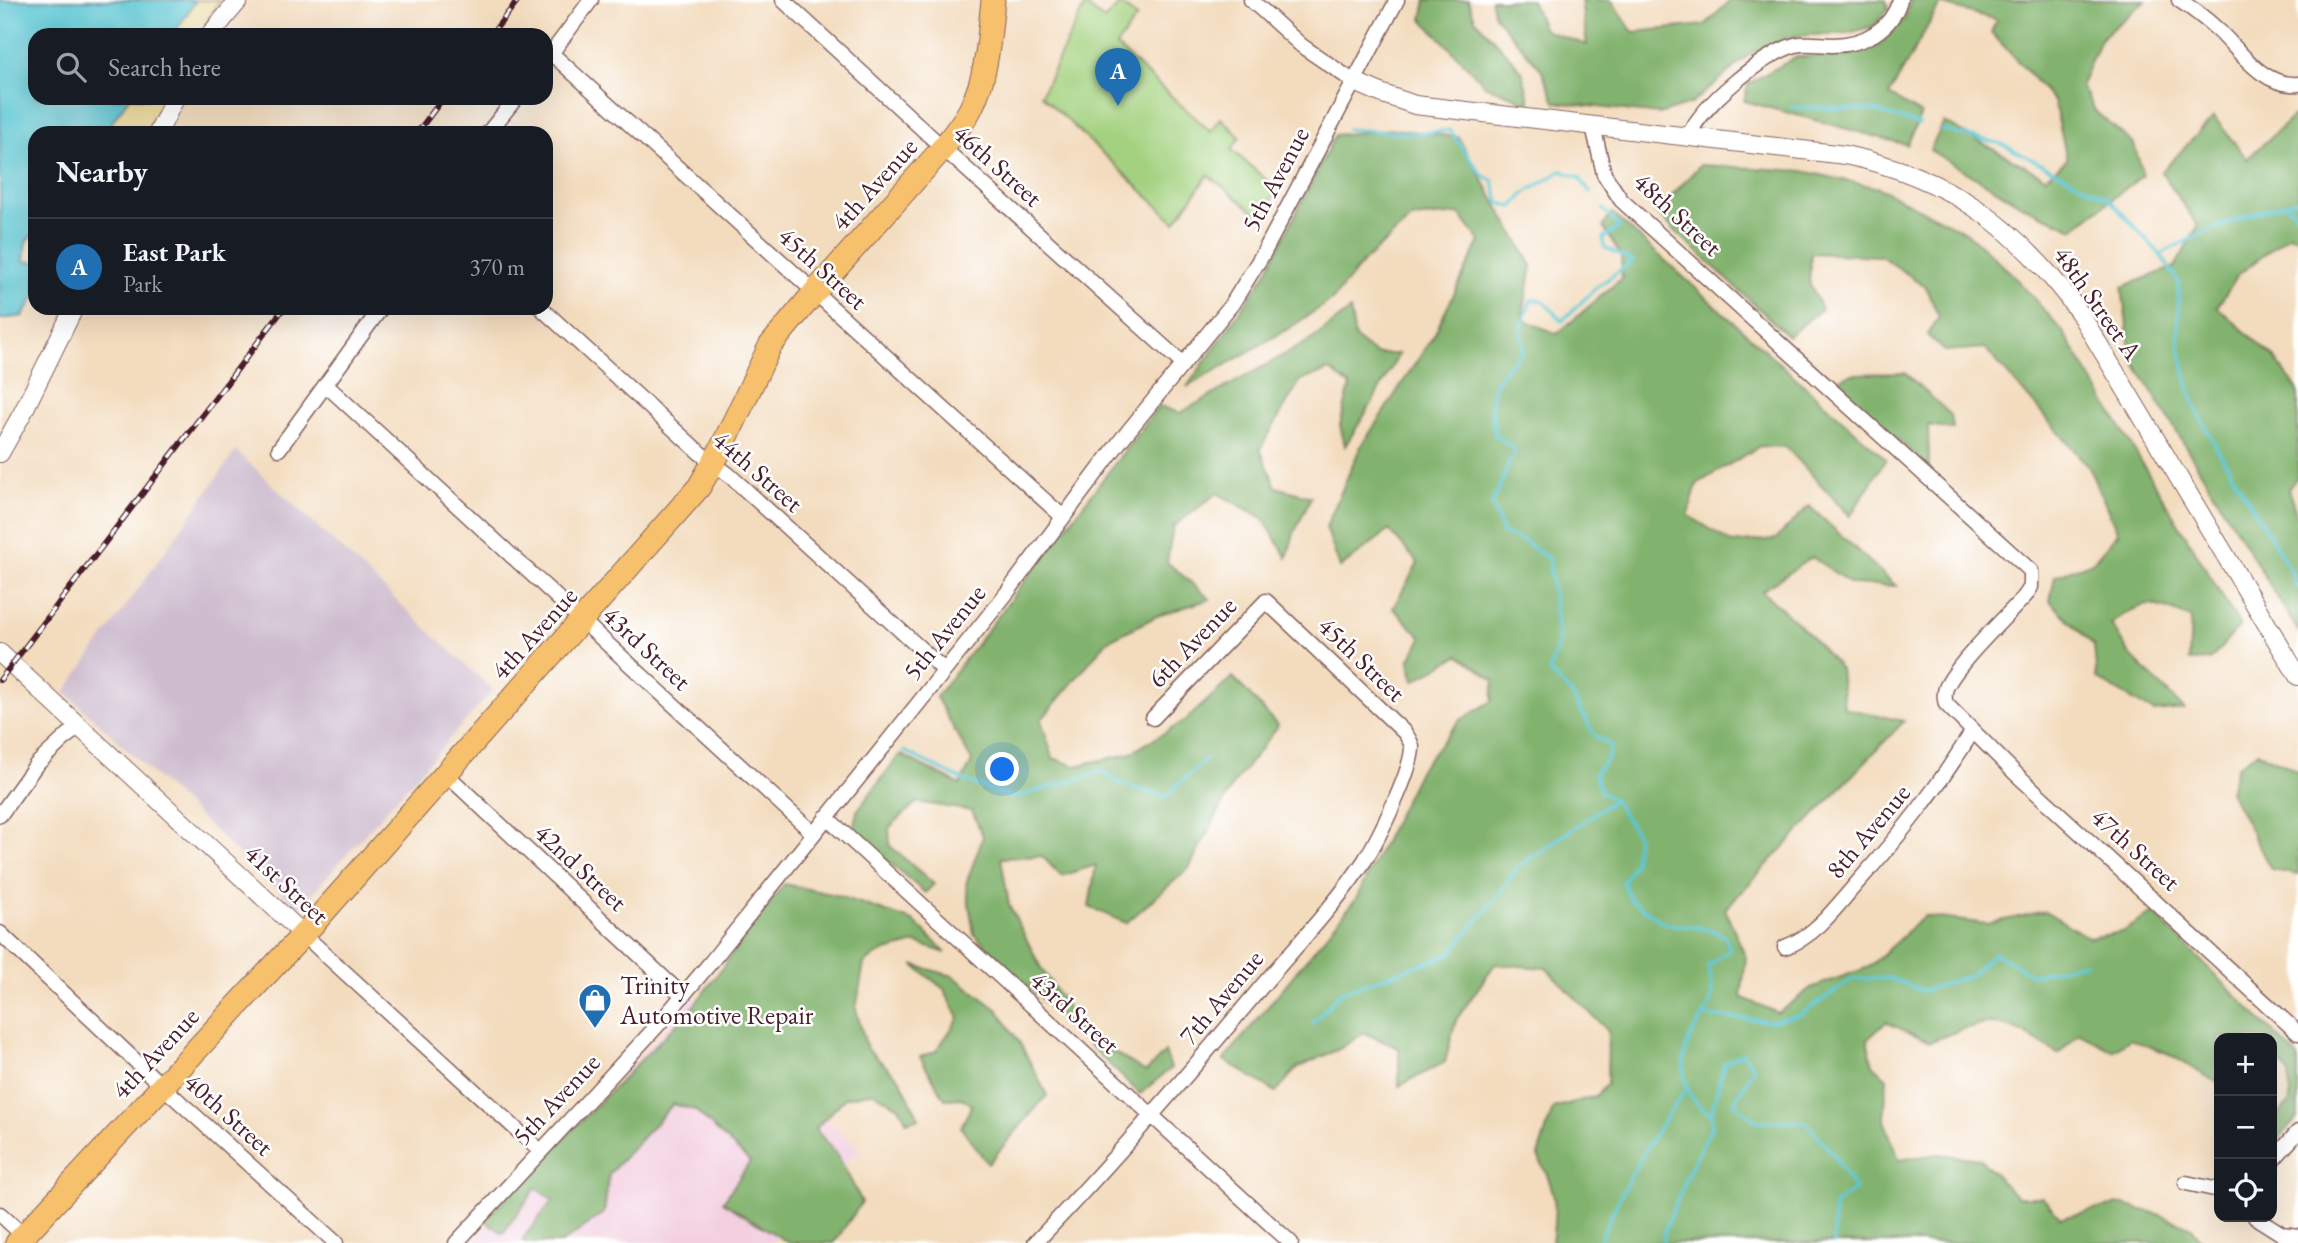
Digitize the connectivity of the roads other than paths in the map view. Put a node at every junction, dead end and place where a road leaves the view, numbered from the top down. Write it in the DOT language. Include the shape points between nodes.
graph roads {
  1 [pos="239,0"];
  2 [pos="591,0"];
  3 [pos="783,0"];
  4 [pos="993,0"];
  5 [pos="1251,0"];
  6 [pos="1397,0"];
  7 [pos="1900,0"];
  8 [pos="2179,0"];
  9 [pos="215,28"];
  10 [pos="553,52"];
  11 [pos="553,61"];
  12 [pos="1353,81"];
  13 [pos="2294,84"];
  14 [pos="172,105"];
  15 [pos="510,105"];
  16 [pos="161,126"];
  17 [pos="494,126"];
  18 [pos="1593,126"];
  19 [pos="1689,135"];
  20 [pos="943,148"];
  21 [pos="814,293"];
  22 [pos="71,315"];
  23 [pos="376,315"];
  24 [pos="549,315"];
  25 [pos="1184,364"];
  26 [pos="326,385"];
  27 [pos="279,449"];
  28 [pos="0,453"];
  29 [pos="713,463"];
  30 [pos="1063,517"];
  31 [pos="1266,601"];
  32 [pos="581,621"];
  33 [pos="0,653"];
  34 [pos="944,670"];
  35 [pos="2298,676"];
  36 [pos="1944,698"];
  37 [pos="1153,718"];
  38 [pos="79,725"];
  39 [pos="1972,732"];
  40 [pos="1409,759"];
  41 [pos="446,774"];
  42 [pos="0,815"];
  43 [pos="826,817"];
  44 [pos="813,833"];
  45 [pos="0,933"];
  46 [pos="303,934"];
  47 [pos="1786,947"];
  48 [pos="683,996"];
  49 [pos="2298,1033"];
  50 [pos="162,1086"];
  51 [pos="1153,1116"];
  52 [pos="2298,1132"];
  53 [pos="540,1151"];
  54 [pos="2274,1159"];
  55 [pos="2186,1183"];
  56 [pos="2214,1189"];
  57 [pos="0,1214"];
  58 [pos="2263,1222"];
  59 [pos="2298,1236"];
  60 [pos="24,1241"];
  61 [pos="335,1243"];
  62 [pos="456,1243"];
  63 [pos="1035,1243"];
  64 [pos="1290,1243"];
  1 -- 9 [label="street"];
  2 -- 10 [label="street"];
  3 -- 20 [label="street, 46th Street"];
  4 -- 20 [label="main road, 4th Avenue" via="989,48 972,107"];
  5 -- 12 [label="street" via="1302,46"];
  6 -- 12 [label="street, 5th Avenue"];
  7 -- 19 [label="street" via="1886,25 1861,41 1795,45 1755,65 1717,99"];
  8 -- 13 [label="street" via="2198,12 2261,72 2279,83"];
  11 -- 21 [label="street, 45th Street"];
  12 -- 18 [label="street" via="1415,105"];
  12 -- 25 [label="street, 5th Avenue" via="1248,280"];
  14 -- 16 [label="street"];
  15 -- 17 [label="street"];
  18 -- 19 [label="street, 48th Street A"];
  18 -- 36 [label="street, 48th Street" via="1604,174 1621,200 2031,571 2031,587 2025,596 1971,655 1947,686"];
  19 -- 35 [label="street, 48th Street A" via="1882,163 1953,193 2008,232 2042,265 2079,312"];
  20 -- 21 [label="main road, 4th Avenue"];
  20 -- 25 [label="street, 46th Street"];
  21 -- 29 [label="main road, 4th Avenue" via="770,346"];
  21 -- 30 [label="street, 45th Street"];
  22 -- 28 [label="street"];
  23 -- 26 [label="street"];
  24 -- 29 [label="street, 44th Street"];
  25 -- 30 [label="street, 5th Avenue"];
  26 -- 27 [label="street"];
  26 -- 32 [label="street, 43rd Street"];
  29 -- 32 [label="main road, 4th Avenue" via="699,487"];
  29 -- 34 [label="street, 44th Street"];
  30 -- 34 [label="street, 5th Avenue"];
  31 -- 37 [label="street, 6th Avenue"];
  31 -- 40 [label="street, 45th Street" via="1405,733 1410,741"];
  32 -- 41 [label="main road, 4th Avenue"];
  32 -- 44 [label="street, 43rd Street"];
  33 -- 38 [label="street, 41st Street"];
  34 -- 43 [label="street, 5th Avenue"];
  36 -- 39 [label="street, 47th Street"];
  38 -- 42 [label="street" via="36,765"];
  38 -- 46 [label="street, 41st Street"];
  39 -- 47 [label="street, 8th Avenue" via="1910,824 1810,934"];
  39 -- 49 [label="street, 47th Street"];
  40 -- 51 [label="street, 7th Avenue" via="1364,860"];
  41 -- 46 [label="main road, 4th Avenue"];
  41 -- 48 [label="street, 42nd Street"];
  43 -- 44 [label="street, 5th Avenue"];
  43 -- 51 [label="street, 43rd Street"];
  44 -- 48 [label="street, 5th Avenue"];
  45 -- 50 [label="street, 40th Street"];
  46 -- 50 [label="main road, 4th Avenue"];
  46 -- 53 [label="street, 41st Street"];
  48 -- 53 [label="street, 5th Avenue"];
  50 -- 60 [label="main road, 4th Avenue"];
  50 -- 61 [label="street, 40th Street"];
  51 -- 63 [label="street, 7th Avenue"];
  51 -- 64 [label="street, 43rd Street"];
  52 -- 54 [label="street"];
  53 -- 62 [label="street, 5th Avenue"];
  55 -- 56 [label="street"];
  57 -- 60 [label="street"];
  58 -- 59 [label="street" via="2281,1234"];
}
